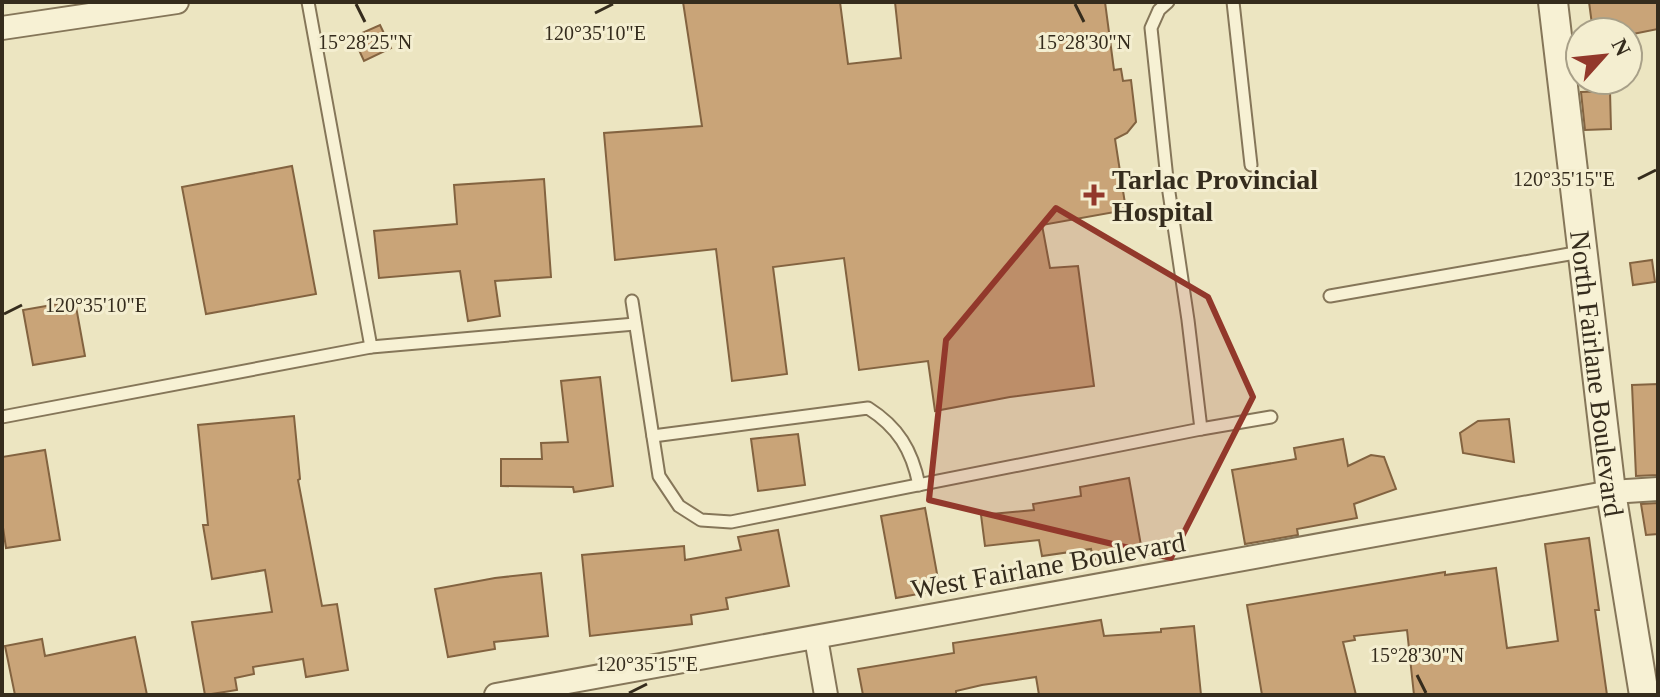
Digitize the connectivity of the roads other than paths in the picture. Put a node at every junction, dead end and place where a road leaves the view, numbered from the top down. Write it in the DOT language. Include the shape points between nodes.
graph roads {
  1 [pos="177,2"];
  2 [pos="308,2"];
  3 [pos="1168,2"];
  4 [pos="1233,2"];
  5 [pos="1553,2"];
  6 [pos="2,28"];
  7 [pos="1251,165"];
  8 [pos="1582,252"];
  9 [pos="1330,296"];
  10 [pos="632,301"];
  11 [pos="635,324"];
  12 [pos="371,347"];
  13 [pos="2,417"];
  14 [pos="1271,417"];
  15 [pos="1201,429"];
  16 [pos="653,436"];
  17 [pos="919,485"];
  18 [pos="1658,489"];
  19 [pos="1611,492"];
  20 [pos="816,638"];
  21 [pos="496,695"];
  22 [pos="826,695"];
  23 [pos="1644,695"];
  1 -- 6 [label="street"];
  2 -- 12 [label="lane"];
  3 -- 15 [label="lane" via="1151,28"];
  4 -- 7 [label="lane"];
  5 -- 8 [label="street, North Fairlane Boulevard"];
  8 -- 9 [label="lane"];
  8 -- 19 [label="street, North Fairlane Boulevard"];
  10 -- 11 [label="lane"];
  11 -- 12 [label="lane"];
  11 -- 16 [label="lane"];
  12 -- 13 [label="lane"];
  14 -- 15 [label="lane"];
  15 -- 17 [label="lane"];
  16 -- 17 [label="lane" via="868,408 898,432 910,451"];
  16 -- 17 [label="lane" via="659,476 679,506 701,520 731,522"];
  18 -- 19 [label="street, West Fairlane Boulevard"];
  19 -- 20 [label="street, West Fairlane Boulevard"];
  19 -- 23 [label="street, North Fairlane Boulevard"];
  20 -- 21 [label="street, West Fairlane Boulevard"];
  20 -- 22 [label="street"];
}
